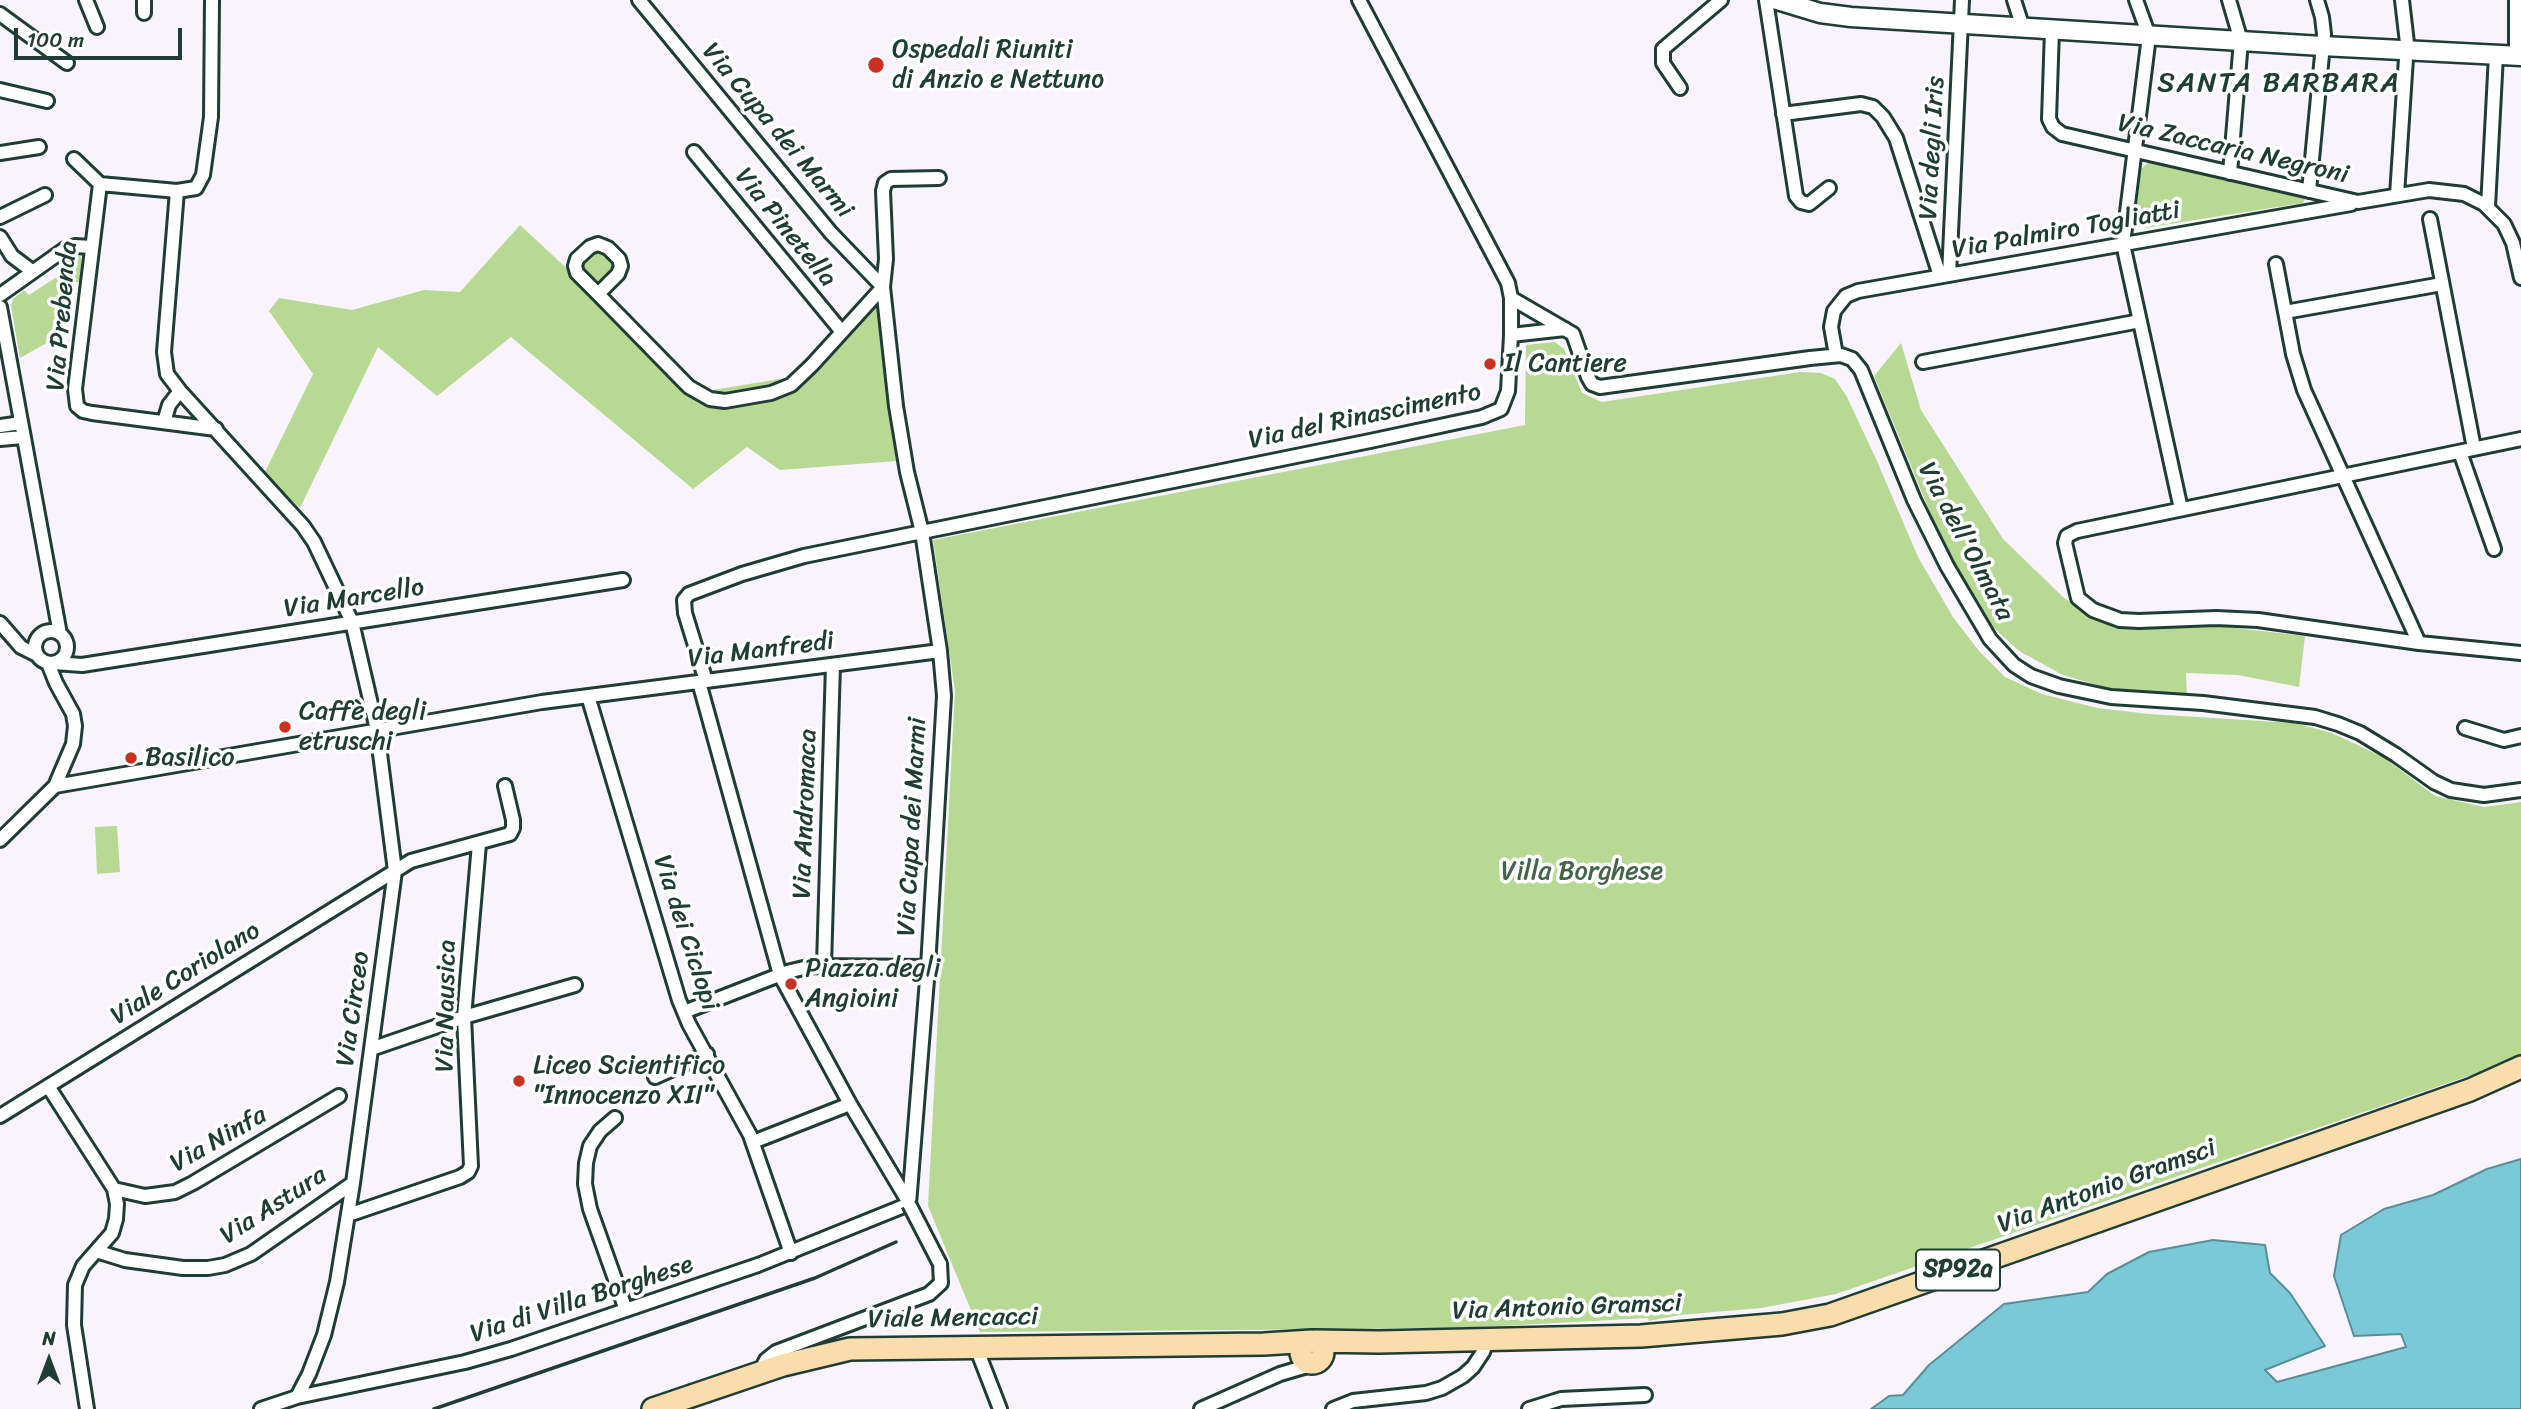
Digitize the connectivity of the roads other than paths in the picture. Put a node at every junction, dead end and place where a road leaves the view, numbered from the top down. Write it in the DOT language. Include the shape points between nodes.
graph roads {
  1 [pos="86,0"];
  2 [pos="212,0"];
  3 [pos="639,0"];
  4 [pos="1359,0"];
  5 [pos="1721,0"];
  6 [pos="1766,0"];
  7 [pos="1777,0"];
  8 [pos="1962,0"];
  9 [pos="2014,0"];
  10 [pos="2136,0"];
  11 [pos="2229,0"];
  12 [pos="2317,0"];
  13 [pos="2402,0"];
  14 [pos="2516,0"];
  15 [pos="0,14"];
  16 [pos="1963,24"];
  17 [pos="97,27"];
  18 [pos="2023,28"];
  19 [pos="2052,30"];
  20 [pos="2149,36"];
  21 [pos="2241,41"];
  22 [pos="2322,46"];
  23 [pos="2407,51"];
  24 [pos="2496,55"];
  25 [pos="2518,56"];
  26 [pos="68,63"];
  27 [pos="1680,88"];
  28 [pos="0,90"];
  29 [pos="47,101"];
  30 [pos="1783,114"];
  31 [pos="39,147"];
  32 [pos="2134,151"];
  33 [pos="694,152"];
  34 [pos="0,153"];
  35 [pos="74,159"];
  36 [pos="2230,173"];
  37 [pos="939,178"];
  38 [pos="100,184"];
  39 [pos="1829,188"];
  40 [pos="177,191"];
  41 [pos="2309,191"];
  42 [pos="45,195"];
  43 [pos="2397,195"];
  44 [pos="2358,202"];
  45 [pos="2488,207"];
  46 [pos="0,217"];
  47 [pos="2430,219"];
  48 [pos="0,237"];
  49 [pos="2123,244"];
  50 [pos="91,247"];
  51 [pos="2276,264"];
  52 [pos="33,271"];
  53 [pos="1944,276"];
  54 [pos="2521,278"];
  55 [pos="2442,284"];
  56 [pos="883,288"];
  57 [pos="597,294"];
  58 [pos="0,295"];
  59 [pos="1511,298"];
  60 [pos="0,307"];
  61 [pos="2285,312"];
  62 [pos="2140,321"];
  63 [pos="1566,328"];
  64 [pos="842,332"];
  65 [pos="1511,335"];
  66 [pos="1836,355"];
  67 [pos="1923,362"];
  68 [pos="180,391"];
  69 [pos="164,422"];
  70 [pos="21,423"];
  71 [pos="0,426"];
  72 [pos="216,429"];
  73 [pos="23,437"];
  74 [pos="0,439"];
  75 [pos="2521,439"];
  76 [pos="2474,448"];
  77 [pos="2460,452"];
  78 [pos="2344,475"];
  79 [pos="2181,509"];
  80 [pos="922,532"];
  81 [pos="2494,549"];
  82 [pos="623,580"];
  83 [pos="55,613"];
  84 [pos="352,622"];
  85 [pos="0,623"];
  86 [pos="60,634"];
  87 [pos="12,635"];
  88 [pos="41,635"];
  89 [pos="2419,643"];
  90 [pos="67,649"];
  91 [pos="940,651"];
  92 [pos="2521,653"];
  93 [pos="37,655"];
  94 [pos="51,663"];
  95 [pos="93,663"];
  96 [pos="833,665"];
  97 [pos="703,682"];
  98 [pos="588,696"];
  99 [pos="2465,728"];
  100 [pos="377,730"];
  101 [pos="2521,736"];
  102 [pos="54,786"];
  103 [pos="505,786"];
  104 [pos="2521,790"];
  105 [pos="0,841"];
  106 [pos="479,844"];
  107 [pos="395,871"];
  108 [pos="824,965"];
  109 [pos="928,967"];
  110 [pos="780,975"];
  111 [pos="575,985"];
  112 [pos="684,1013"];
  113 [pos="464,1017"];
  114 [pos="371,1049"];
  115 [pos="707,1055"];
  116 [pos="2521,1067"];
  117 [pos="655,1077"];
  118 [pos="48,1086"];
  119 [pos="339,1096"];
  120 [pos="850,1104"];
  121 [pos="0,1116"];
  122 [pos="615,1118"];
  123 [pos="753,1142"];
  124 [pos="353,1183"];
  125 [pos="114,1189"];
  126 [pos="909,1204"];
  127 [pos="348,1215"];
  128 [pos="96,1251"];
  129 [pos="791,1253"];
  130 [pos="626,1310"];
  131 [pos="1487,1340"];
  132 [pos="976,1347"];
  133 [pos="1311,1353"];
  134 [pos="760,1373"];
  135 [pos="1645,1395"];
  136 [pos="297,1397"];
  137 [pos="87,1409"];
  138 [pos="261,1409"];
  139 [pos="653,1409"];
  140 [pos="1000,1409"];
  141 [pos="1201,1409"];
  142 [pos="1333,1409"];
  143 [pos="1529,1409"];
  1 -- 17 [label="street"];
  2 -- 40 [label="street" via="211,125 203,175 196,187"];
  3 -- 56 [label="street, Via Cupa dei Marmi" via="831,233"];
  4 -- 59 [label="street, Via del Rinascimento" via="1503,271"];
  5 -- 27 [label="street" via="1663,49 1663,63"];
  6 -- 30 [label="street"];
  7 -- 16 [label="street" via="1839,16"];
  8 -- 16 [label="street, Via degli Iris"];
  9 -- 18 [label="street"];
  10 -- 20 [label="street"];
  11 -- 21 [label="street"];
  12 -- 22 [label="street"];
  13 -- 23 [label="street"];
  14 -- 25 [label="street"];
  15 -- 26 [label="street"];
  16 -- 18 [label="street"];
  16 -- 53 [label="street, Via degli Iris"];
  18 -- 19 [label="street"];
  19 -- 20 [label="street"];
  19 -- 32 [label="street, Via Zaccaria Negroni" via="2049,113 2053,127 2066,136"];
  20 -- 21 [label="street"];
  20 -- 32 [label="street"];
  21 -- 22 [label="street"];
  21 -- 36 [label="street"];
  22 -- 23 [label="street"];
  22 -- 41 [label="street"];
  23 -- 24 [label="street"];
  23 -- 43 [label="street"];
  24 -- 25 [label="street"];
  24 -- 45 [label="street"];
  28 -- 29 [label="street"];
  30 -- 39 [label="street" via="1798,199 1809,204"];
  30 -- 53 [label="street" via="1861,104 1873,107 1883,117 1896,138"];
  31 -- 34 [label="street"];
  32 -- 36 [label="street, Via Zaccaria Negroni"];
  32 -- 49 [label="street"];
  33 -- 64 [label="street, Via Pinetella"];
  35 -- 38 [label="street"];
  36 -- 41 [label="street, Via Zaccaria Negroni"];
  37 -- 56 [label="street, Via Cupa dei Marmi" via="885,183"];
  38 -- 40 [label="street"];
  38 -- 50 [label="street, Via Prebenda"];
  40 -- 68 [label="street" via="164,358 169,377"];
  41 -- 44 [label="street, Via Zaccaria Negroni"];
  42 -- 46 [label="street"];
  43 -- 44 [label="street, Via Zaccaria Negroni"];
  43 -- 45 [label="street, Via Zaccaria Negroni" via="2441,190 2471,197"];
  44 -- 49 [label="street, Via Palmiro Togliatti"];
  45 -- 54 [label="street, Via Zaccaria Negroni" via="2509,233"];
  47 -- 55 [label="street"];
  48 -- 52 [label="street" via="12,256"];
  49 -- 53 [label="street, Via Palmiro Togliatti"];
  49 -- 62 [label="street"];
  50 -- 52 [label="street" via="65,249"];
  50 -- 69 [label="street, Via Prebenda" via="77,406 92,414"];
  51 -- 61 [label="street"];
  52 -- 58 [label="street"];
  53 -- 66 [label="street, Via Palmiro Togliatti" via="1846,296 1832,319"];
  55 -- 61 [label="street"];
  55 -- 76 [label="street"];
  56 -- 64 [label="street, Via Pinetella"];
  56 -- 80 [label="street, Via Cupa dei Marmi" via="899,427"];
  57 -- 64 [label="street, Via Pinetella" via="688,387 710,399 730,401 790,385"];
  59 -- 63 [label="street"];
  59 -- 65 [label="street, Via del Rinascimento"];
  60 -- 70 [label="street"];
  61 -- 78 [label="street" via="2304,390"];
  62 -- 67 [label="street"];
  62 -- 79 [label="street"];
  63 -- 65 [label="street"];
  63 -- 66 [label="street" via="1576,338 1591,382 1602,388"];
  65 -- 80 [label="street, Via del Rinascimento" via="1507,396 1493,414"];
  66 -- 104 [label="street, Via dell'Olmata" via="1849,357 1859,366 1914,500 1947,566 1990,639 2026,673 2110,697 2310,716 2360,733 2451,790 2484,794"];
  68 -- 69 [label="street"];
  68 -- 72 [label="street"];
  69 -- 72 [label="street, Via Prebenda"];
  70 -- 71 [label="street"];
  70 -- 73 [label="street"];
  72 -- 84 [label="street" via="307,532"];
  73 -- 74 [label="street"];
  73 -- 83 [label="street"];
  75 -- 76 [label="street"];
  76 -- 77 [label="street"];
  77 -- 78 [label="street"];
  77 -- 81 [label="street"];
  78 -- 79 [label="street"];
  78 -- 89 [label="street"];
  79 -- 89 [label="street" via="2067,536 2071,573 2081,602 2096,612 2130,621 2246,619"];
  80 -- 91 [label="street, Via Cupa dei Marmi"];
  80 -- 97 [label="street, Via del Rinascimento" via="798,557 689,594 684,608"];
  82 -- 84 [label="street, Via Marcello"];
  83 -- 86 [label="street"];
  83 -- 88 [label="street"];
  84 -- 95 [label="street, Via Marcello"];
  84 -- 100 [label="street, Via Circeo"];
  85 -- 87 [label="street"];
  86 -- 88 [label="street"];
  86 -- 90 [label="street"];
  87 -- 88 [label="street"];
  87 -- 93 [label="street"];
  88 -- 93 [label="street" via="35,645"];
  89 -- 92 [label="street"];
  90 -- 94 [label="street" via="63,658"];
  90 -- 95 [label="street"];
  91 -- 96 [label="street, Via Manfredi"];
  91 -- 109 [label="street, Via Cupa dei Marmi" via="944,696"];
  93 -- 94 [label="street"];
  94 -- 95 [label="street, Via Marcello"];
  94 -- 102 [label="street" via="75,726 73,744"];
  96 -- 97 [label="street, Via Manfredi"];
  96 -- 108 [label="street, Via Andromaca"];
  97 -- 98 [label="street, Via Manfredi"];
  97 -- 110 [label="street"];
  98 -- 100 [label="street, Via Manfredi"];
  98 -- 112 [label="street, Via dei Ciclopi"];
  99 -- 101 [label="street" via="2504,740"];
  100 -- 102 [label="street, Via Manfredi"];
  100 -- 107 [label="street, Via Circeo"];
  102 -- 105 [label="street"];
  103 -- 106 [label="street, Viale Coriolano" via="513,828 506,836"];
  106 -- 107 [label="street, Viale Coriolano" via="420,857"];
  106 -- 113 [label="street, Via Nausica"];
  107 -- 114 [label="street, Via Circeo"];
  107 -- 118 [label="street, Viale Coriolano"];
  108 -- 109 [label="street"];
  108 -- 110 [label="street"];
  109 -- 126 [label="street, Via Cupa dei Marmi"];
  110 -- 112 [label="street"];
  110 -- 120 [label="street"];
  111 -- 113 [label="street"];
  112 -- 115 [label="street, Via dei Ciclopi"];
  113 -- 114 [label="street"];
  113 -- 127 [label="street, Via Nausica" via="470,1169 460,1177"];
  114 -- 124 [label="street, Via Circeo"];
  115 -- 117 [label="street"];
  115 -- 123 [label="street, Via dei Ciclopi"];
  116 -- 131 [label="main road, Via Antonio Gramsci / SP92a" via="2470,1090 1830,1315 1713,1331"];
  118 -- 121 [label="street, Viale Coriolano"];
  118 -- 125 [label="street"];
  119 -- 125 [label="street, Via Ninfa" via="175,1192 145,1196"];
  120 -- 123 [label="street"];
  120 -- 126 [label="street"];
  122 -- 130 [label="street" via="590,1146 585,1184"];
  123 -- 129 [label="street, Via dei Ciclopi"];
  124 -- 127 [label="street, Via Circeo"];
  124 -- 128 [label="street, Via Astura" via="256,1251 226,1265 173,1267 131,1262"];
  125 -- 128 [label="street" via="114,1226"];
  126 -- 129 [label="street, Via di Villa Borghese"];
  126 -- 134 [label="street, bridge" via="940,1264 943,1279 935,1291 776,1353"];
  127 -- 136 [label="street, Via Circeo" via="327,1325"];
  128 -- 137 [label="street" via="81,1269 74,1292"];
  129 -- 130 [label="street, Via di Villa Borghese"];
  130 -- 136 [label="street, Via di Villa Borghese" via="490,1356"];
  131 -- 133 [label="main road, Via Antonio Gramsci / SP92a" via="1369,1342"];
  131 -- 142 [label="street" via="1473,1367 1442,1388 1353,1401"];
  132 -- 133 [label="main road, Viale Mencacci" via="1264,1344"];
  132 -- 134 [label="main road, Viale Mencacci" via="850,1349"];
  132 -- 140 [label="street"];
  133 -- 141 [label="street, Via Antonio Gramsci" via="1280,1374"];
  134 -- 139 [label="main road, Viale Mencacci"];
  135 -- 143 [label="street" via="1561,1399"];
  136 -- 138 [label="street, Via di Villa Borghese"];
}
